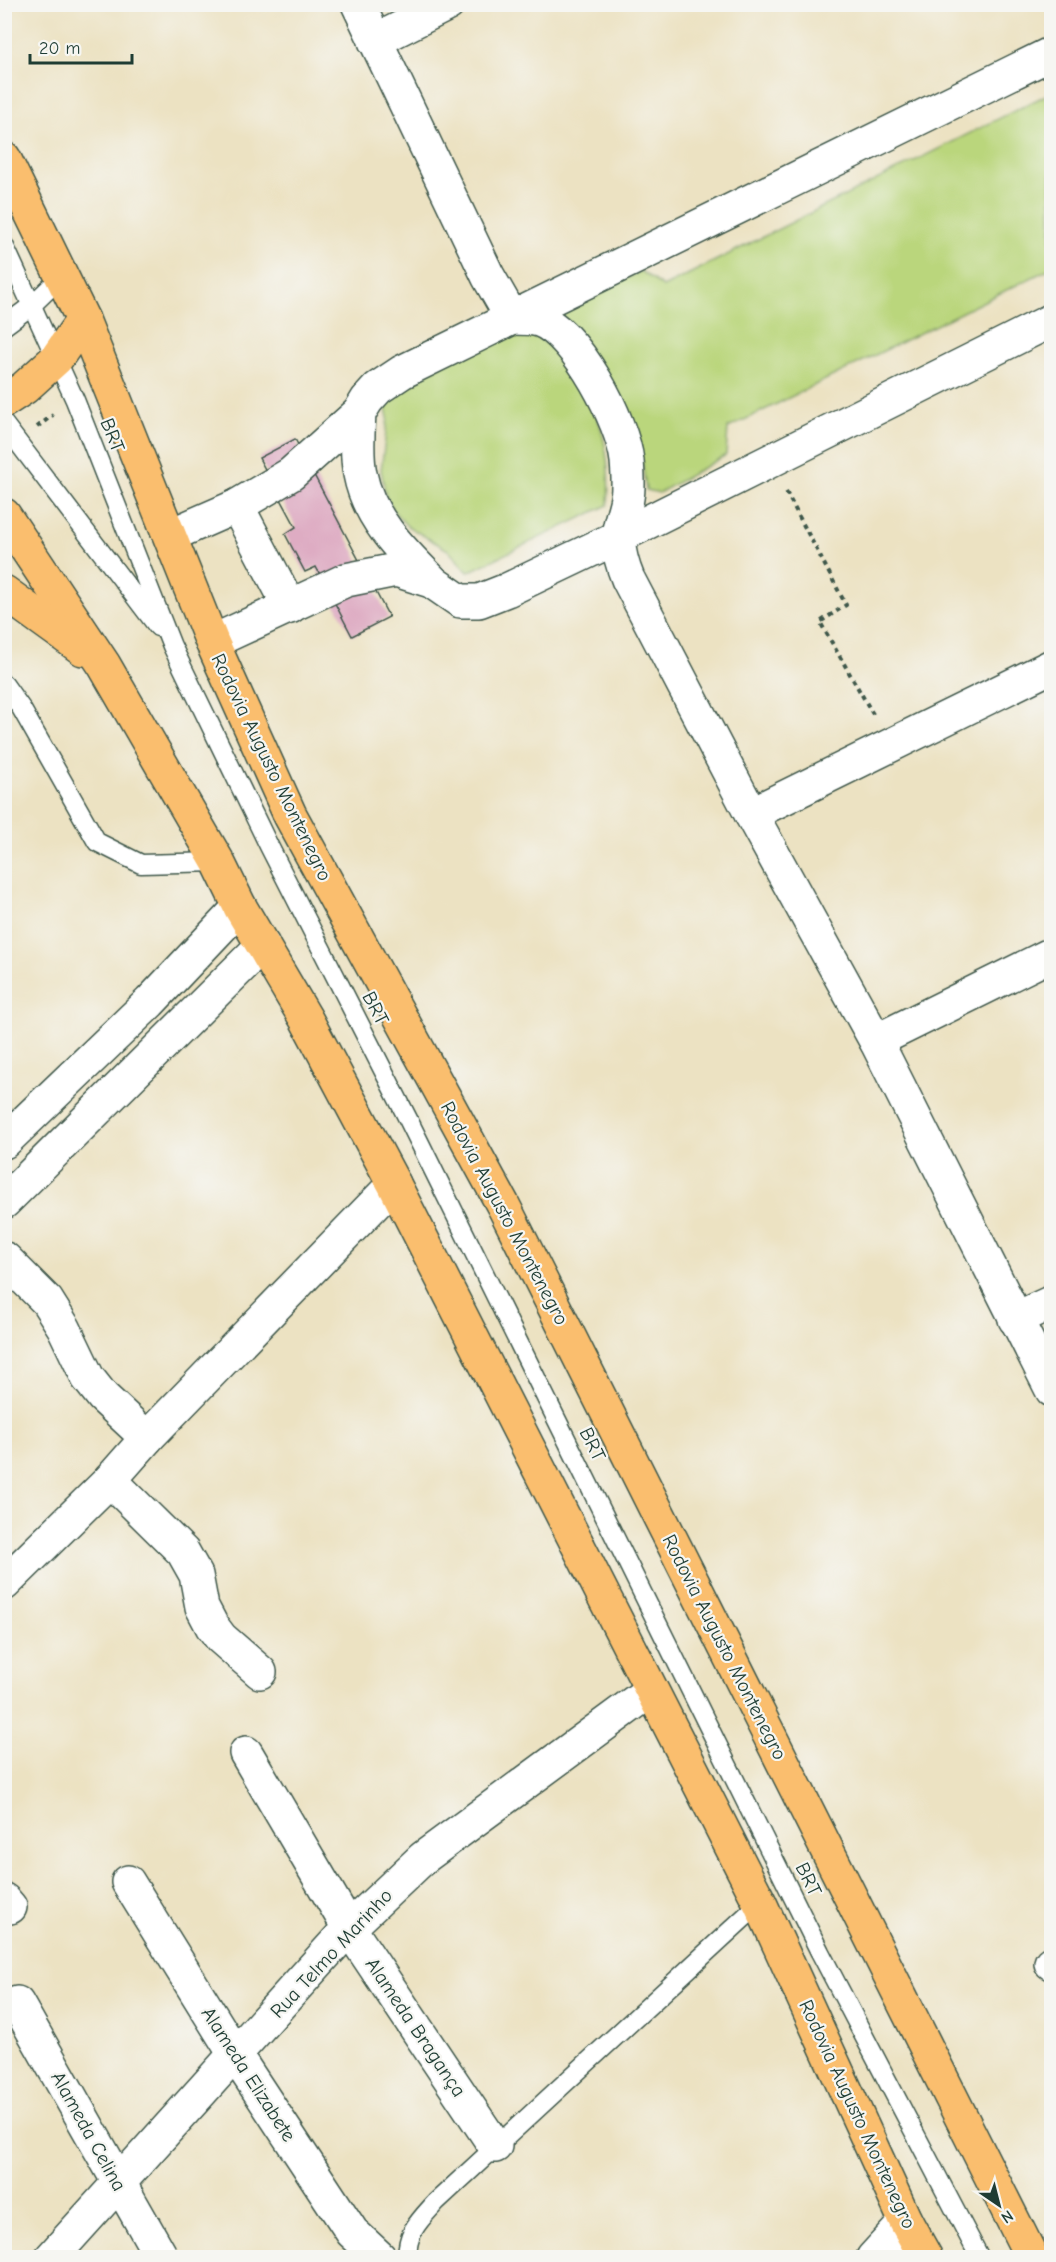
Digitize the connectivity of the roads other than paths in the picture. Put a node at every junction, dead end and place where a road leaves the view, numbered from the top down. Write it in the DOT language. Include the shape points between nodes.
graph roads {
  1 [pos="358,4"];
  2 [pos="448,4"];
  3 [pos="375,40"];
  4 [pos="1052,53"];
  5 [pos="4,158"];
  6 [pos="4,245"];
  7 [pos="62,276"];
  8 [pos="31,306"];
  9 [pos="512,318"];
  10 [pos="83,320"];
  11 [pos="1052,320"];
  12 [pos="4,326"];
  13 [pos="56,359"];
  14 [pos="4,401"];
  15 [pos="359,414"];
  16 [pos="4,424"];
  17 [pos="237,506"];
  18 [pos="4,515"];
  19 [pos="171,535"];
  20 [pos="618,537"];
  21 [pos="431,580"];
  22 [pos="4,592"];
  23 [pos="290,607"];
  24 [pos="212,642"];
  25 [pos="172,646"];
  26 [pos="104,665"];
  27 [pos="1052,666"];
  28 [pos="4,684"];
  29 [pos="751,814"];
  30 [pos="218,862"];
  31 [pos="240,907"];
  32 [pos="263,945"];
  33 [pos="1052,954"];
  34 [pos="876,1041"];
  35 [pos="4,1142"];
  36 [pos="394,1184"];
  37 [pos="4,1202"];
  38 [pos="5,1259"];
  39 [pos="1052,1302"];
  40 [pos="1015,1319"];
  41 [pos="1052,1390"];
  42 [pos="147,1438"];
  43 [pos="110,1480"];
  44 [pos="4,1584"];
  45 [pos="260,1672"];
  46 [pos="650,1691"];
  47 [pos="246,1754"];
  48 [pos="128,1882"];
  49 [pos="760,1903"];
  50 [pos="349,1928"];
  51 [pos="18,2003"];
  52 [pos="236,2056"];
  53 [pos="495,2146"];
  54 [pos="118,2182"];
  55 [pos="906,2222"];
  56 [pos="399,2257"];
  57 [pos="51,2258"];
  58 [pos="162,2258"];
  59 [pos="873,2258"];
  60 [pos="926,2258"];
  61 [pos="980,2258"];
  62 [pos="1032,2258"];
  1 -- 3 [label="street"];
  2 -- 3 [label="street"];
  3 -- 9 [label="street"];
  4 -- 9 [label="street"];
  5 -- 7 [label="main road, Rodovia Augusto Montenegro"];
  6 -- 8 [label="lane, BRT"];
  7 -- 8 [label="lane"];
  7 -- 10 [label="main road, Rodovia Augusto Montenegro"];
  8 -- 12 [label="lane"];
  8 -- 13 [label="lane, BRT"];
  9 -- 15 [label="street" via="402,372 378,388"];
  9 -- 20 [label="street" via="539,320 557,330 602,391 620,430 627,461 627,496"];
  10 -- 13 [label="main road"];
  10 -- 19 [label="main road, Rodovia Augusto Montenegro"];
  11 -- 20 [label="street"];
  13 -- 14 [label="main road"];
  13 -- 25 [label="lane, BRT"];
  15 -- 17 [label="street" via="291,474"];
  15 -- 21 [label="street" via="360,474 372,508 388,534"];
  16 -- 25 [label="lane, BRT"];
  17 -- 19 [label="street"];
  17 -- 23 [label="street"];
  18 -- 26 [label="main road, Rodovia Augusto Montenegro"];
  19 -- 24 [label="main road, Rodovia Augusto Montenegro"];
  20 -- 21 [label="street" via="479,601 460,601"];
  20 -- 29 [label="street" via="628,579"];
  21 -- 23 [label="street" via="396,570 345,580"];
  22 -- 26 [label="main road"];
  23 -- 24 [label="street"];
  24 -- 62 [label="main road, Rodovia Augusto Montenegro" via="290,815 503,1205"];
  25 -- 61 [label="lane, BRT" via="820,1952"];
  26 -- 30 [label="main road, Rodovia Augusto Montenegro"];
  27 -- 29 [label="street"];
  28 -- 30 [label="lane" via="97,842 141,864"];
  29 -- 34 [label="street"];
  30 -- 31 [label="main road, Rodovia Augusto Montenegro"];
  31 -- 32 [label="main road, Rodovia Augusto Montenegro"];
  31 -- 35 [label="street" via="150,1002"];
  32 -- 36 [label="main road, Rodovia Augusto Montenegro"];
  32 -- 37 [label="street"];
  33 -- 34 [label="street"];
  34 -- 40 [label="street"];
  36 -- 42 [label="street"];
  36 -- 46 [label="main road, Rodovia Augusto Montenegro"];
  38 -- 42 [label="street" via="47,1301 88,1378 103,1397"];
  39 -- 40 [label="street"];
  40 -- 41 [label="street"];
  42 -- 43 [label="street"];
  43 -- 44 [label="street"];
  43 -- 45 [label="street" via="183,1552 196,1575 202,1607 212,1626"];
  46 -- 49 [label="main road, Rodovia Augusto Montenegro"];
  46 -- 50 [label="street, Rua Telmo Marinho" via="423,1858"];
  47 -- 50 [label="street, Alameda Bragança"];
  48 -- 52 [label="street, Alameda Elizabete"];
  49 -- 53 [label="lane"];
  49 -- 55 [label="main road, Rodovia Augusto Montenegro"];
  50 -- 52 [label="street, Rua Telmo Marinho"];
  50 -- 53 [label="street, Alameda Bragança"];
  51 -- 54 [label="street, Alameda Celina"];
  52 -- 54 [label="street, Rua Telmo Marinho"];
  52 -- 56 [label="street, Alameda Elizabete" via="352,2232"];
  53 -- 56 [label="lane" via="411,2230"];
  54 -- 57 [label="street, Rua Telmo Marinho"];
  54 -- 58 [label="street, Alameda Celina"];
  55 -- 59 [label="street"];
  55 -- 60 [label="main road, Rodovia Augusto Montenegro"];
}
